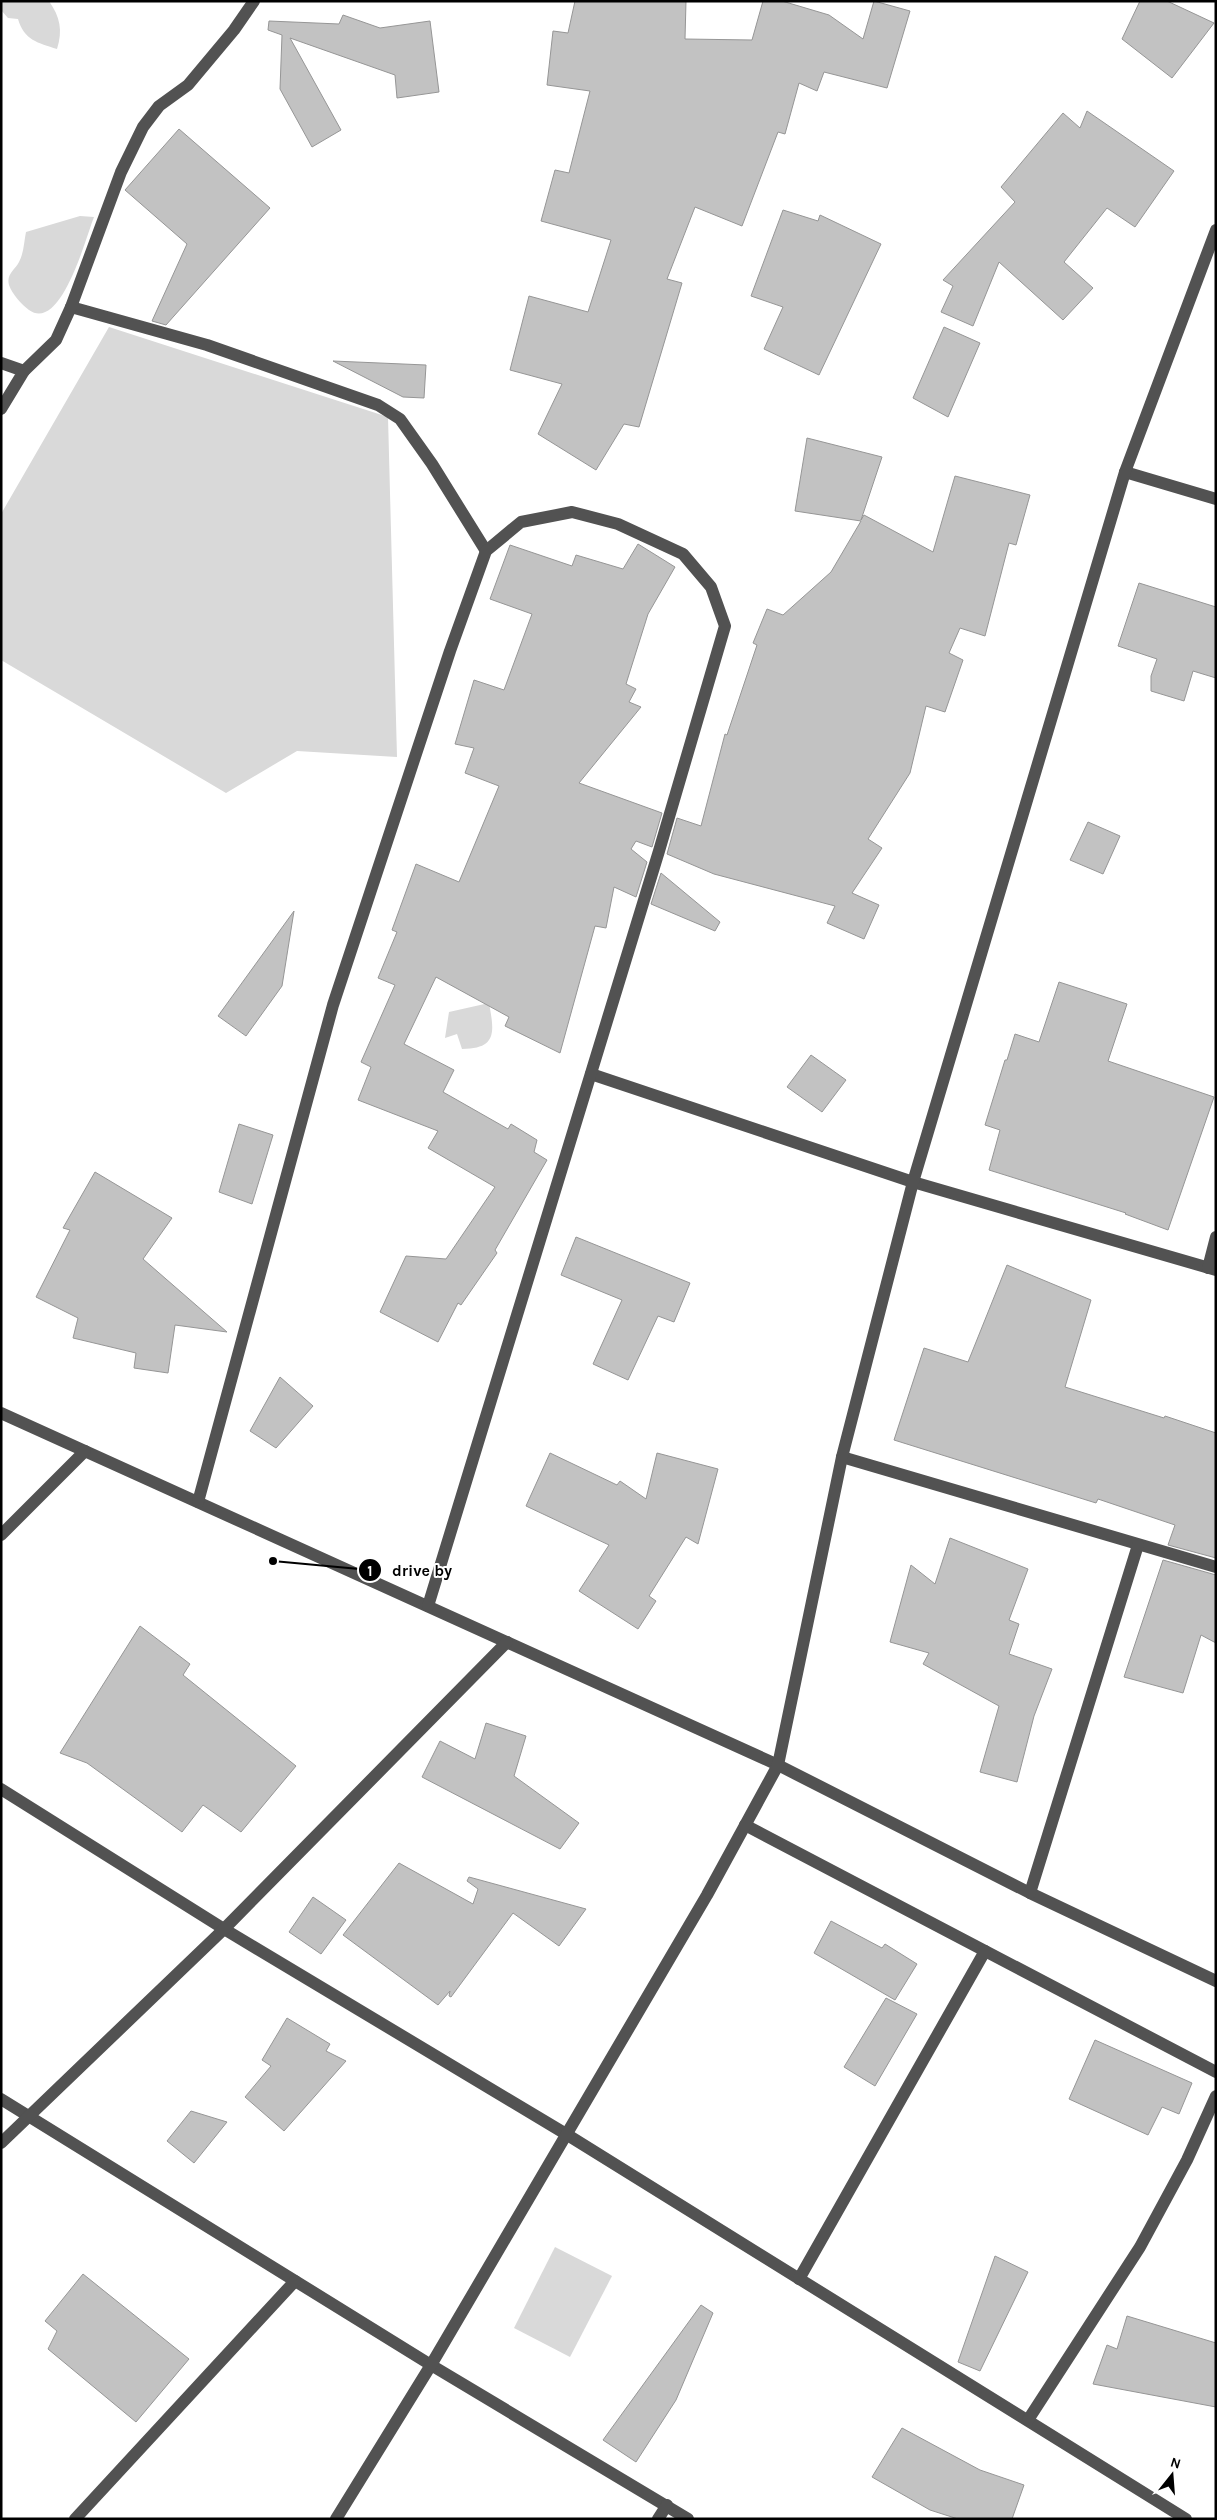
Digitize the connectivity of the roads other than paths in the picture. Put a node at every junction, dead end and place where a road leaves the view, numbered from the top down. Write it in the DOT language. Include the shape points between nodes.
graph roads {
  1 [pos="254,1"];
  2 [pos="1216,230"];
  3 [pos="71,307"];
  4 [pos="1,363"];
  5 [pos="24,371"];
  6 [pos="1,409"];
  7 [pos="1125,472"];
  8 [pos="1216,499"];
  9 [pos="486,551"];
  10 [pos="591,1074"];
  11 [pos="913,1182"];
  12 [pos="1216,1237"];
  13 [pos="1212,1269"];
  14 [pos="1,1413"];
  15 [pos="85,1451"];
  16 [pos="842,1457"];
  17 [pos="198,1502"];
  18 [pos="1,1535"];
  19 [pos="1138,1545"];
  20 [pos="1216,1567"];
  21 [pos="428,1606"];
  22 [pos="507,1642"];
  23 [pos="778,1765"];
  24 [pos="1,1789"];
  25 [pos="745,1825"];
  26 [pos="1030,1893"];
  27 [pos="224,1929"];
  28 [pos="985,1951"];
  29 [pos="1216,1981"];
  30 [pos="1216,2072"];
  31 [pos="1216,2096"];
  32 [pos="1,2099"];
  33 [pos="28,2116"];
  34 [pos="566,2134"];
  35 [pos="1,2143"];
  36 [pos="799,2279"];
  37 [pos="296,2281"];
  38 [pos="430,2365"];
  39 [pos="1028,2420"];
  40 [pos="667,2505"];
  41 [pos="75,2519"];
  42 [pos="336,2519"];
  43 [pos="658,2519"];
  44 [pos="688,2519"];
  45 [pos="1186,2519"];
  1 -- 3 [label="street" via="188,85 159,106 143,127 121,172"];
  2 -- 7 [label="street"];
  3 -- 5 [label="street" via="56,340"];
  3 -- 9 [label="street" via="207,345 378,405 400,419"];
  4 -- 5 [label="street"];
  5 -- 6 [label="street"];
  7 -- 8 [label="street"];
  7 -- 11 [label="street"];
  9 -- 10 [label="street" via="521,522 572,512 618,524 683,554 711,587 725,626"];
  9 -- 17 [label="street" via="333,1005"];
  10 -- 11 [label="street"];
  10 -- 21 [label="street"];
  11 -- 13 [label="street"];
  11 -- 16 [label="street"];
  12 -- 13 [label="street"];
  14 -- 15 [label="street"];
  15 -- 17 [label="street"];
  15 -- 18 [label="street"];
  16 -- 19 [label="street"];
  16 -- 23 [label="street"];
  17 -- 21 [label="street"];
  19 -- 20 [label="street"];
  19 -- 26 [label="street"];
  21 -- 22 [label="street"];
  22 -- 23 [label="street"];
  22 -- 27 [label="street"];
  23 -- 25 [label="street"];
  23 -- 26 [label="street"];
  24 -- 27 [label="street"];
  25 -- 28 [label="street"];
  25 -- 34 [label="street"];
  26 -- 29 [label="street"];
  27 -- 33 [label="street"];
  27 -- 34 [label="street"];
  28 -- 30 [label="street"];
  28 -- 36 [label="street"];
  31 -- 39 [label="street" via="1187,2160 1140,2247"];
  32 -- 33 [label="street"];
  33 -- 35 [label="street"];
  33 -- 37 [label="street"];
  34 -- 36 [label="street"];
  34 -- 38 [label="street"];
  36 -- 39 [label="street"];
  37 -- 38 [label="street"];
  37 -- 41 [label="street"];
  38 -- 40 [label="street"];
  38 -- 42 [label="street"];
  39 -- 45 [label="street"];
  40 -- 43 [label="street"];
  40 -- 44 [label="street"];
}
